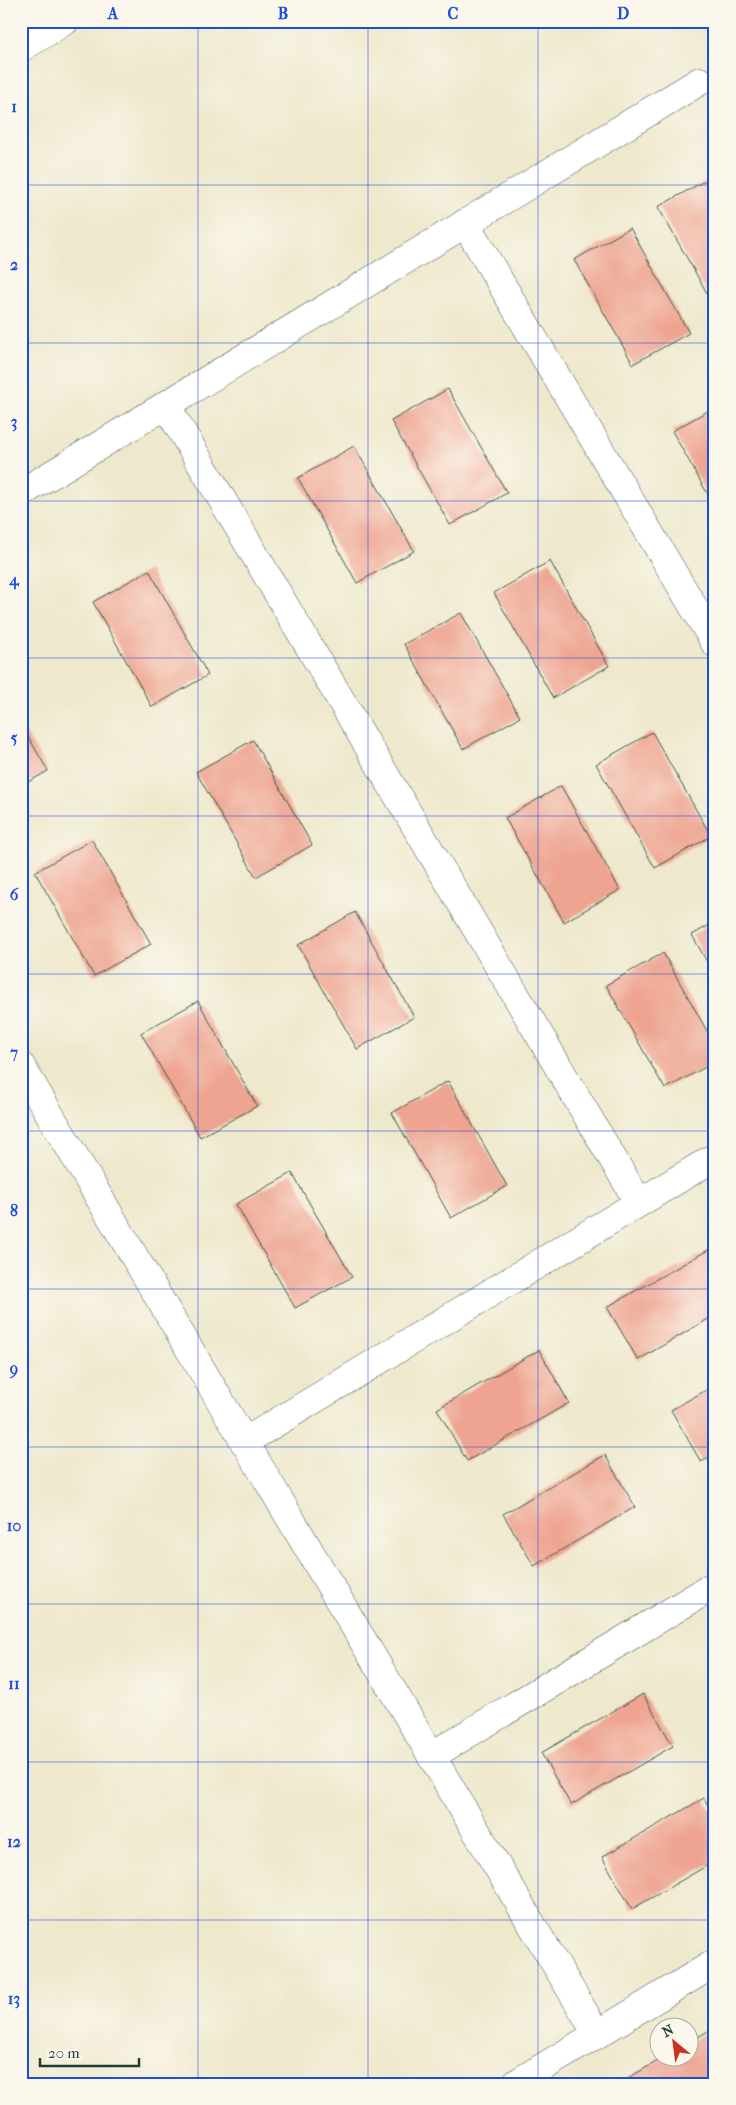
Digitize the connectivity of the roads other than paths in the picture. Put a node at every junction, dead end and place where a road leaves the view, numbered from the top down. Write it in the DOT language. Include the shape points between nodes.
graph roads {
  1 [pos="65,21"];
  2 [pos="21,48"];
  3 [pos="700,81"];
  4 [pos="465,223"];
  5 [pos="166,405"];
  6 [pos="21,493"];
  7 [pos="715,643"];
  8 [pos="21,1066"];
  9 [pos="715,1157"];
  10 [pos="639,1203"];
  11 [pos="244,1442"];
  12 [pos="715,1584"];
  13 [pos="431,1756"];
  14 [pos="715,1963"];
  15 [pos="597,2034"];
  16 [pos="515,2084"];
  1 -- 2 [label="lane"];
  3 -- 4 [label="lane"];
  4 -- 5 [label="lane"];
  4 -- 7 [label="lane"];
  5 -- 6 [label="lane"];
  5 -- 10 [label="lane"];
  8 -- 11 [label="lane"];
  9 -- 10 [label="lane"];
  10 -- 11 [label="lane"];
  11 -- 13 [label="lane"];
  12 -- 13 [label="lane"];
  13 -- 15 [label="lane"];
  14 -- 15 [label="lane"];
  15 -- 16 [label="lane"];
}
